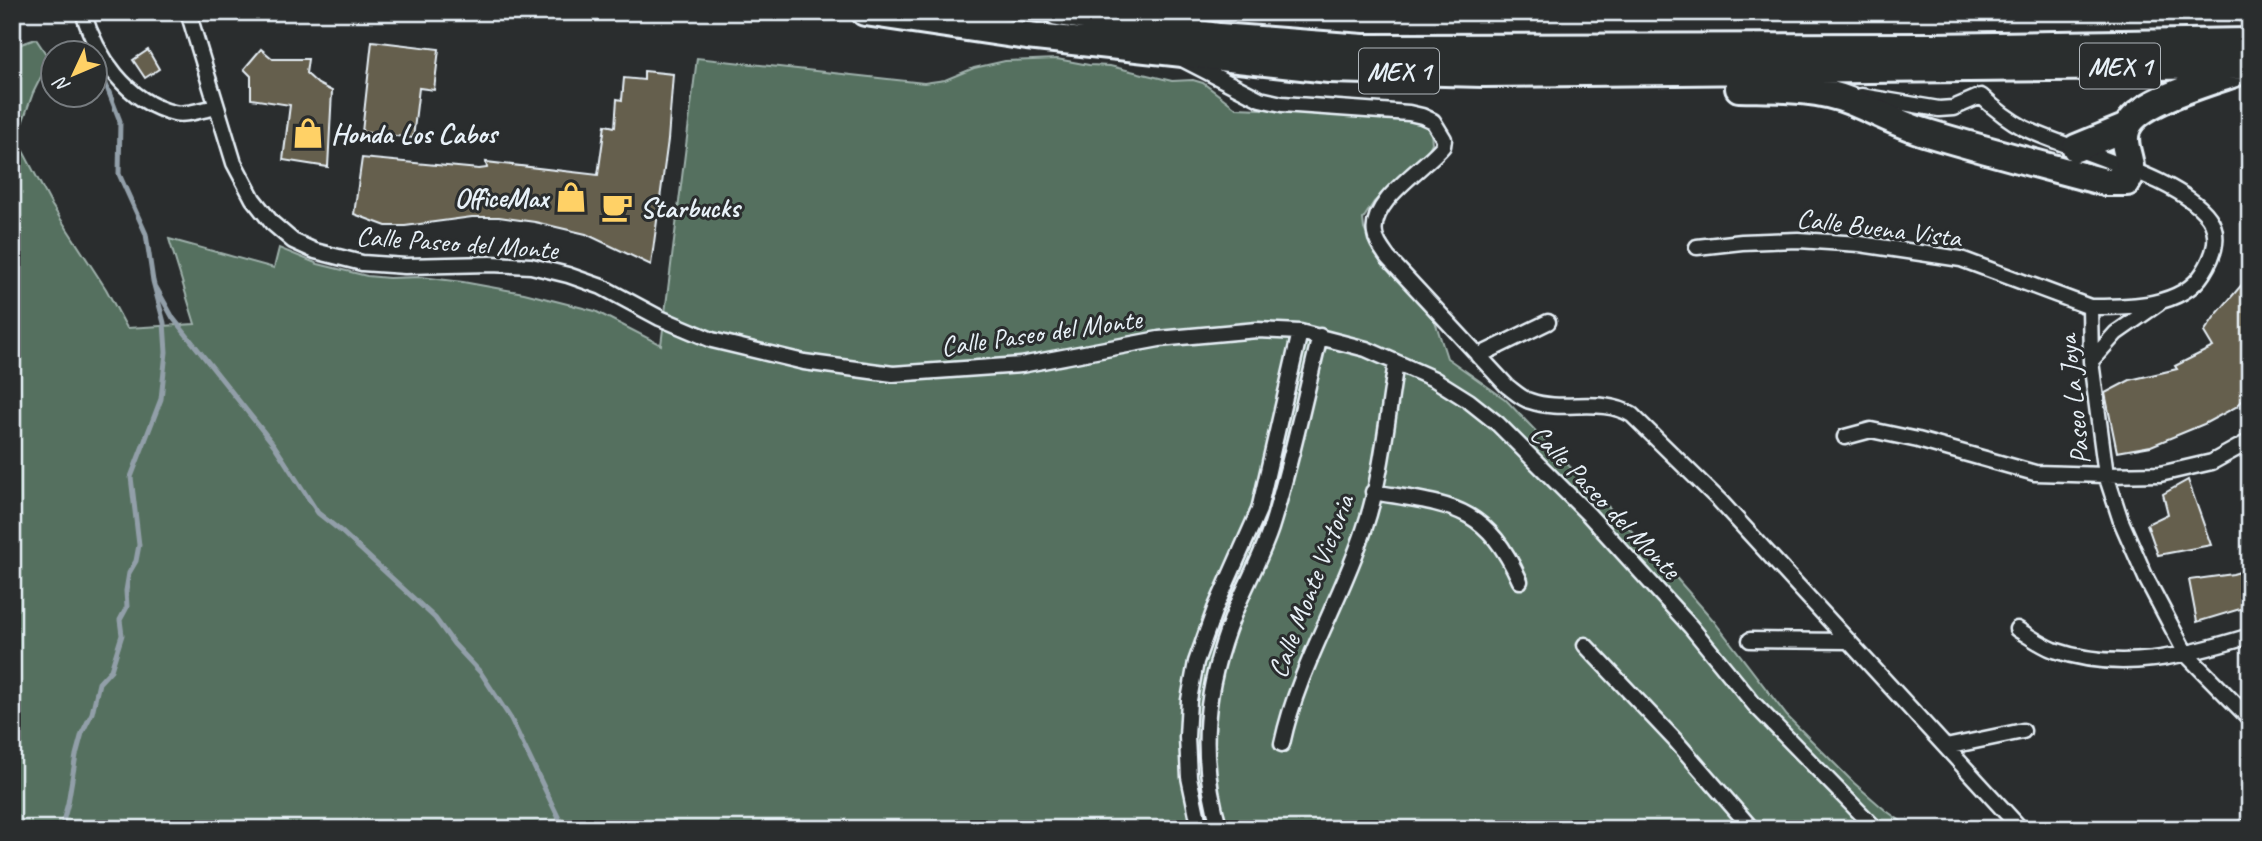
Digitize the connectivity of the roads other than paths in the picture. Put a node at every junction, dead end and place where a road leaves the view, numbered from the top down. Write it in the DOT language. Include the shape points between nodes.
graph roads {
  1 [pos="83,12"];
  2 [pos="188,12"];
  3 [pos="865,12"];
  4 [pos="1058,12"];
  5 [pos="2250,42"];
  6 [pos="1168,51"];
  7 [pos="1989,56"];
  8 [pos="1935,58"];
  9 [pos="2250,66"];
  10 [pos="1483,73"];
  11 [pos="1798,89"];
  12 [pos="217,107"];
  13 [pos="2127,127"];
  14 [pos="2076,148"];
  15 [pos="2131,170"];
  16 [pos="1696,247"];
  17 [pos="2163,300"];
  18 [pos="2090,307"];
  19 [pos="1548,322"];
  20 [pos="1300,332"];
  21 [pos="1320,337"];
  22 [pos="1478,356"];
  23 [pos="2091,361"];
  24 [pos="1396,363"];
  25 [pos="1844,437"];
  26 [pos="2250,440"];
  27 [pos="2106,475"];
  28 [pos="1373,492"];
  29 [pos="1520,581"];
  30 [pos="1215,609"];
  31 [pos="1234,615"];
  32 [pos="2017,629"];
  33 [pos="2250,636"];
  34 [pos="1750,640"];
  35 [pos="1849,641"];
  36 [pos="1585,645"];
  37 [pos="2186,654"];
  38 [pos="2250,719"];
  39 [pos="2023,731"];
  40 [pos="1282,744"];
  41 [pos="1946,747"];
  42 [pos="2250,826"];
  43 [pos="1200,829"];
  44 [pos="1220,829"];
  45 [pos="1752,829"];
  46 [pos="1876,829"];
  47 [pos="2021,829"];
  48 [pos="2241,829"];
  1 -- 12 [label="street" via="111,71 144,102 176,114"];
  2 -- 12 [label="street, Calle Paseo del Monte"];
  3 -- 6 [label="highway, MEX 1"];
  4 -- 8 [label="highway, MEX 1" via="1219,37 1363,48"];
  5 -- 7 [label="highway, MEX 1"];
  6 -- 10 [label="highway, MEX 1" via="1329,69"];
  6 -- 22 [label="street" via="1260,99 1409,113 1433,121 1444,139 1443,146 1382,204 1374,220 1375,237 1388,258"];
  7 -- 8 [label="highway, MEX 1"];
  7 -- 9 [label="highway, MEX 1"];
  8 -- 10 [label="highway, MEX 1"];
  9 -- 13 [label="highway" via="2159,102"];
  10 -- 11 [label="highway" via="1590,85"];
  11 -- 14 [label="street" via="1939,109 1981,96 2001,115"];
  11 -- 15 [label="highway" via="1850,100 1943,138 2105,182 2127,182"];
  12 -- 20 [label="street, Calle Paseo del Monte" via="234,163 253,199 293,242 362,263 544,269 602,287 712,340 804,362 893,374 936,373 1021,365 1159,339 1257,330"];
  13 -- 14 [label="highway"];
  13 -- 15 [label="highway"];
  14 -- 15 [label="street"];
  15 -- 17 [label="street, Paseo La Joya" via="2183,196 2213,224 2211,260 2200,279"];
  16 -- 18 [label="street, Calle Buena Vista" via="1798,240 1860,243 1961,258"];
  17 -- 18 [label="street, Paseo La Joya"];
  17 -- 23 [label="street" via="2116,332"];
  18 -- 23 [label="street, Paseo La Joya"];
  19 -- 22 [label="street"];
  20 -- 21 [label="street, Calle Paseo del Monte"];
  20 -- 30 [label="street" via="1259,510"];
  21 -- 24 [label="street, Calle Paseo del Monte" via="1366,349"];
  21 -- 31 [label="street" via="1272,526"];
  22 -- 35 [label="street" via="1527,401 1609,405 1632,415 1720,501"];
  23 -- 27 [label="street, Paseo La Joya"];
  24 -- 28 [label="street, Calle Monte Victoria"];
  24 -- 46 [label="street, Calle Paseo del Monte" via="1469,401 1518,443 1691,627 1754,704"];
  25 -- 27 [label="street" via="1871,430 2035,472"];
  26 -- 27 [label="street" via="2213,462 2160,474"];
  27 -- 37 [label="street, Paseo La Joya" via="2146,578"];
  28 -- 29 [label="street" via="1439,503 1473,517 1510,558"];
  28 -- 40 [label="street, Calle Monte Victoria" via="1365,528 1289,710"];
  30 -- 31 [label="street"];
  30 -- 43 [label="street" via="1196,662 1189,700 1189,777"];
  31 -- 44 [label="street" via="1209,696 1206,728 1207,767"];
  32 -- 37 [label="street" via="2051,649 2086,659 2116,663"];
  33 -- 37 [label="street"];
  34 -- 35 [label="street"];
  35 -- 41 [label="street"];
  36 -- 45 [label="street"];
  37 -- 38 [label="street, Paseo La Joya"];
  39 -- 41 [label="street"];
  41 -- 47 [label="street"];
  42 -- 48 [label="street"];
}
